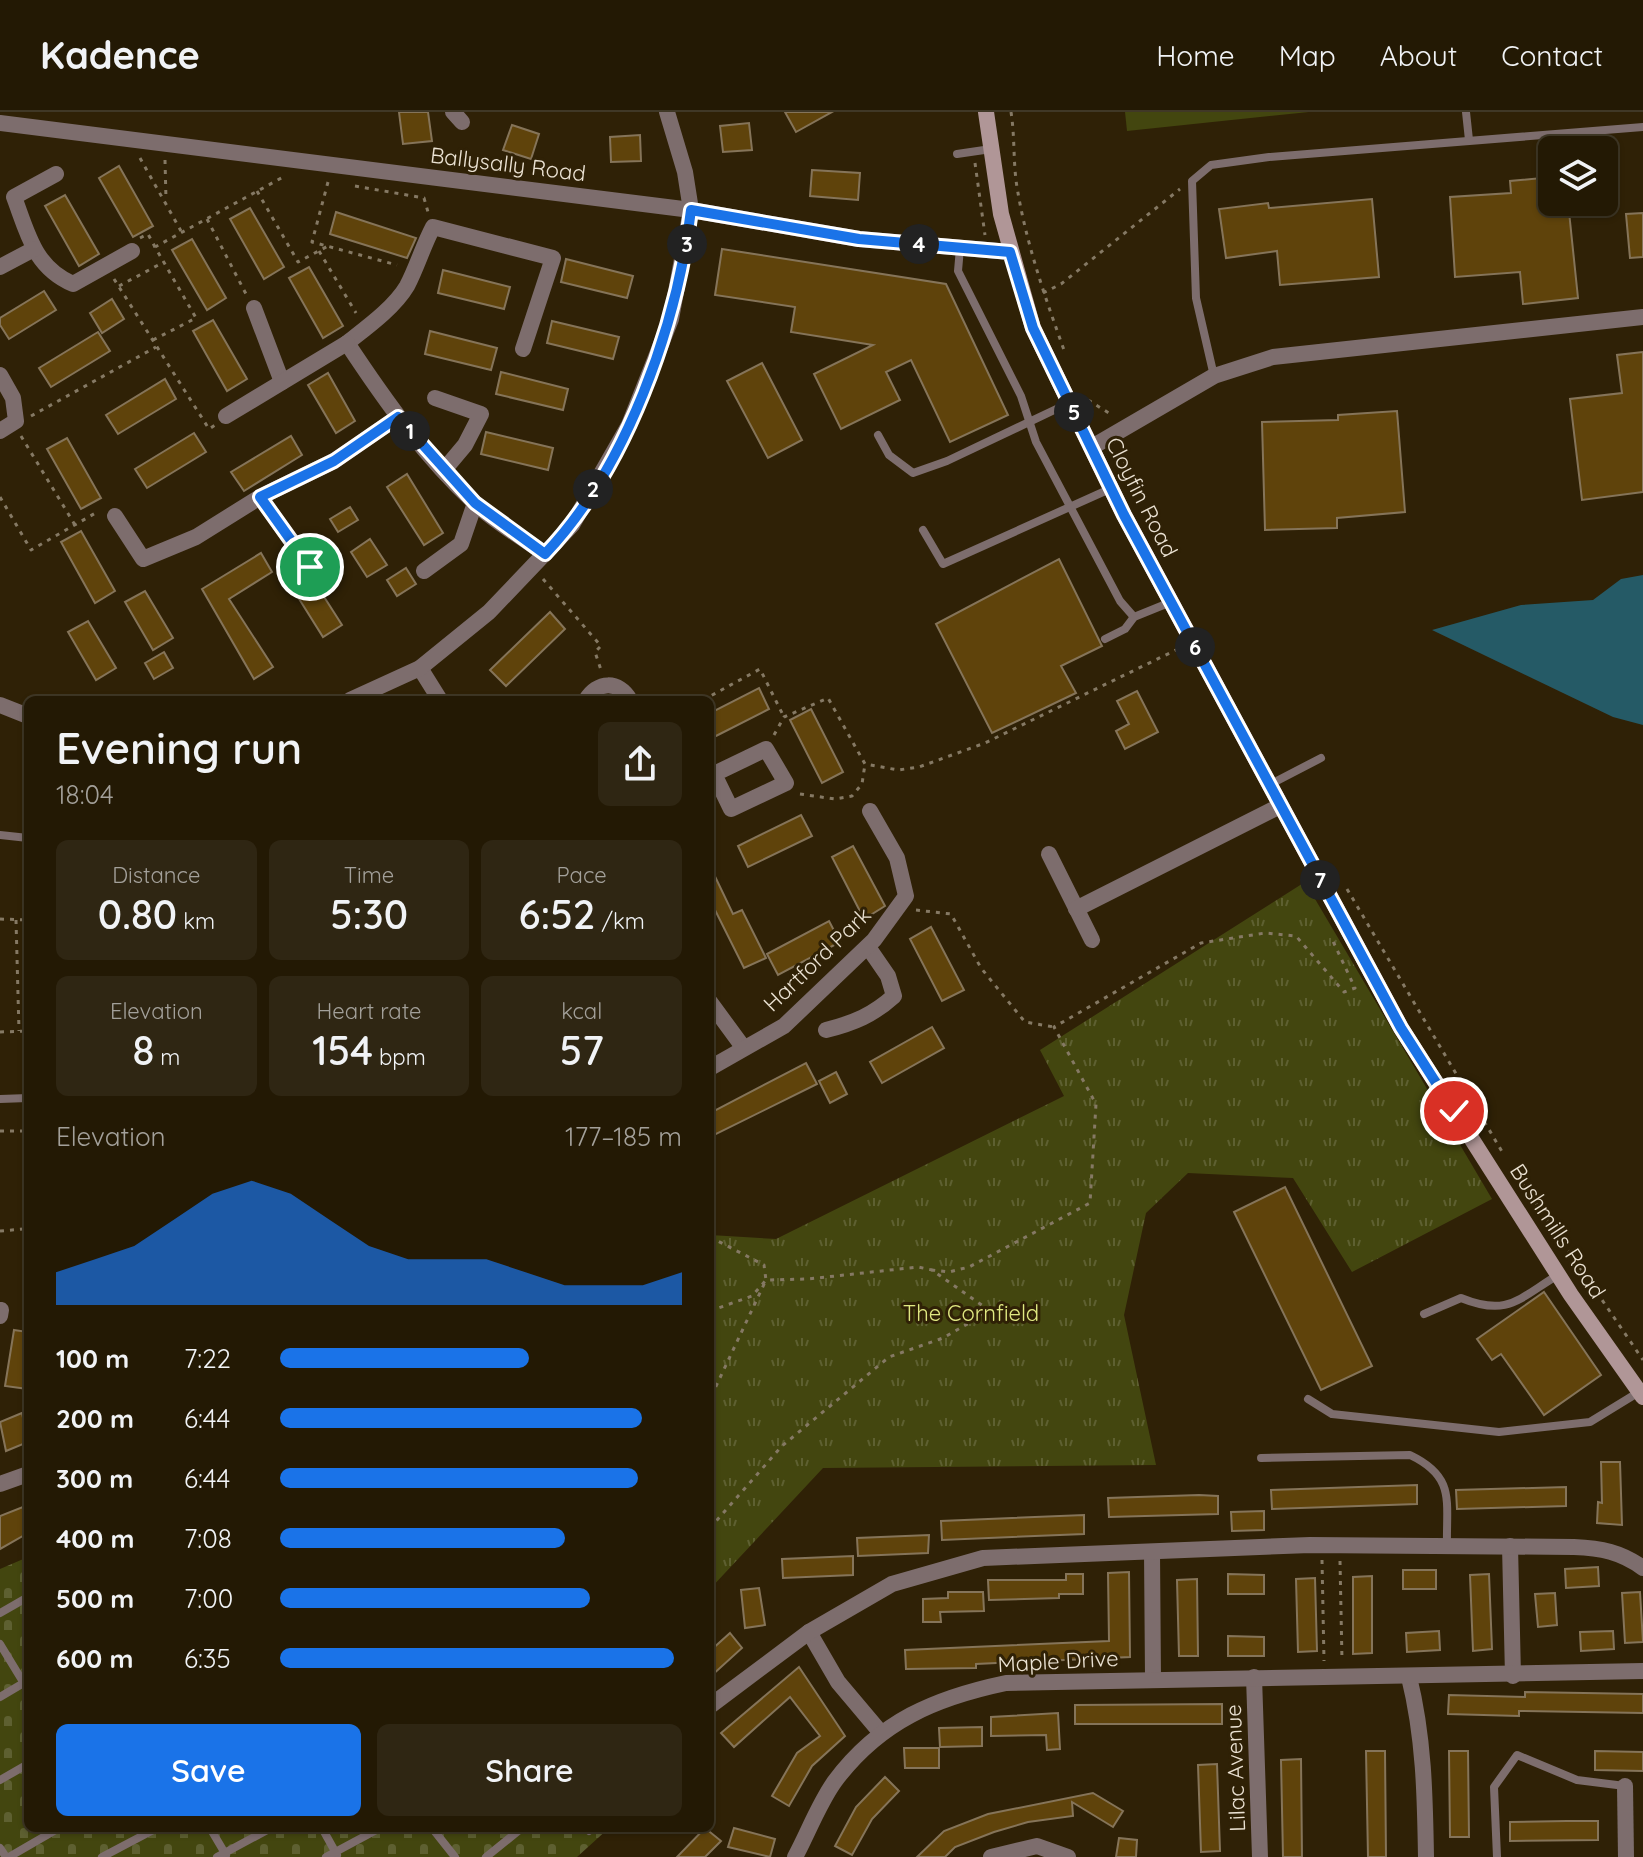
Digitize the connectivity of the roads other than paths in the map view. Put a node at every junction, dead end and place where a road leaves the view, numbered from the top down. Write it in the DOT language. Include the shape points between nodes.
graph roads {
  1 [pos="667,112"];
  2 [pos="986,112"];
  3 [pos="1466,112"];
  4 [pos="0,123"];
  5 [pos="1643,127"];
  6 [pos="1469,140"];
  7 [pos="992,149"];
  8 [pos="957,154"];
  9 [pos="56,174"];
  10 [pos="691,210"];
  11 [pos="960,248"];
  12 [pos="34,249"];
  13 [pos="132,251"];
  14 [pos="1010,252"];
  15 [pos="0,267"];
  16 [pos="254,308"];
  17 [pos="1643,317"];
  18 [pos="347,343"];
  19 [pos="523,349"];
  20 [pos="0,375"];
  21 [pos="1214,376"];
  22 [pos="282,382"];
  23 [pos="435,398"];
  24 [pos="1077,399"];
  25 [pos="226,416"];
  26 [pos="398,417"];
  27 [pos="1030,421"];
  28 [pos="10,425"];
  29 [pos="878,435"];
  30 [pos="1092,447"];
  31 [pos="444,470"];
  32 [pos="1112,488"];
  33 [pos="260,497"];
  34 [pos="475,503"];
  35 [pos="1071,507"];
  36 [pos="116,515"];
  37 [pos="923,530"];
  38 [pos="545,554"];
  39 [pos="310,567"];
  40 [pos="424,571"];
  41 [pos="1171,602"];
  42 [pos="1134,617"];
  43 [pos="1105,639"];
  44 [pos="420,668"];
  45 [pos="359,696"];
  46 [pos="438,696"];
  47 [pos="588,696"];
  48 [pos="627,696"];
  49 [pos="0,705"];
  50 [pos="24,714"];
  51 [pos="1321,758"];
  52 [pos="714,775"];
  53 [pos="714,779"];
  54 [pos="1268,785"];
  55 [pos="1280,806"];
  56 [pos="870,811"];
  57 [pos="0,835"];
  58 [pos="24,838"];
  59 [pos="1049,854"];
  60 [pos="1320,880"];
  61 [pos="1076,909"];
  62 [pos="1092,940"];
  63 [pos="868,947"];
  64 [pos="714,1007"];
  65 [pos="826,1030"];
  66 [pos="743,1047"];
  67 [pos="714,1065"];
  68 [pos="24,1098"];
  69 [pos="0,1099"];
  70 [pos="1559,1275"];
  71 [pos="1424,1314"];
  72 [pos="1641,1394"];
  73 [pos="1308,1399"];
  74 [pos="1261,1458"];
  75 [pos="24,1475"];
  76 [pos="0,1484"];
  77 [pos="1447,1546"];
  78 [pos="1510,1546"];
  79 [pos="1152,1552"];
  80 [pos="1643,1568"];
  81 [pos="24,1599"];
  82 [pos="0,1613"];
  83 [pos="809,1632"];
  84 [pos="0,1644"];
  85 [pos="1643,1671"];
  86 [pos="1513,1676"];
  87 [pos="1254,1677"];
  88 [pos="1409,1677"];
  89 [pos="1153,1678"];
  90 [pos="24,1680"];
  91 [pos="24,1686"];
  92 [pos="0,1697"];
  93 [pos="714,1703"];
  94 [pos="881,1733"];
  95 [pos="24,1766"];
  96 [pos="0,1780"];
  97 [pos="1625,1786"];
  98 [pos="52,1832"];
  99 [pos="150,1832"];
  100 [pos="212,1832"];
  101 [pos="264,1832"];
  102 [pos="324,1832"];
  103 [pos="373,1832"];
  104 [pos="435,1832"];
  105 [pos="517,1832"];
  106 [pos="0,1848"];
  107 [pos="333,1855"];
  108 [pos="108,1856"];
  109 [pos="222,1856"];
  110 [pos="7,1857"];
  111 [pos="455,1857"];
  112 [pos="486,1857"];
  113 [pos="795,1857"];
  114 [pos="991,1857"];
  115 [pos="1068,1857"];
  116 [pos="1260,1857"];
  117 [pos="1426,1857"];
  118 [pos="1497,1857"];
  119 [pos="1626,1857"];
  1 -- 10 [label="street"];
  2 -- 7 [label="main road, Cloyfin Road"];
  3 -- 6 [label="lane"];
  4 -- 10 [label="street, Ballysally Road"];
  5 -- 6 [label="lane"];
  6 -- 21 [label="lane" via="1211,165 1192,181 1196,298"];
  7 -- 8 [label="lane"];
  7 -- 14 [label="main road, Cloyfin Road"];
  9 -- 12 [label="street" via="14,197"];
  10 -- 11 [label="street, Ballysally Road" via="859,239"];
  10 -- 38 [label="street" via="671,319 629,425 572,525"];
  11 -- 14 [label="street, Ballysally Road"];
  11 -- 27 [label="lane" via="958,271"];
  12 -- 13 [label="street" via="52,275 73,284"];
  12 -- 15 [label="street"];
  14 -- 24 [label="main road, Cloyfin Road" via="1033,328"];
  16 -- 22 [label="street"];
  17 -- 21 [label="street" via="1273,357"];
  18 -- 19 [label="street" via="407,287 433,227 553,258"];
  18 -- 22 [label="street"];
  18 -- 26 [label="street"];
  20 -- 28 [label="street" via="13,398"];
  21 -- 30 [label="street"];
  22 -- 25 [label="street"];
  23 -- 31 [label="street" via="481,414"];
  24 -- 27 [label="lane"];
  24 -- 30 [label="main road, Cloyfin Road"];
  26 -- 31 [label="street"];
  26 -- 33 [label="street" via="334,461"];
  27 -- 29 [label="lane" via="913,473 900,466"];
  27 -- 35 [label="lane"];
  30 -- 32 [label="main road, Cloyfin Road"];
  31 -- 34 [label="street"];
  32 -- 35 [label="lane"];
  32 -- 41 [label="main road, Cloyfin Road"];
  33 -- 36 [label="street" via="196,537 143,559"];
  33 -- 39 [label="street"];
  34 -- 38 [label="street"];
  34 -- 40 [label="street" via="461,544"];
  35 -- 37 [label="lane" via="943,564"];
  35 -- 42 [label="lane" via="1120,601"];
  38 -- 44 [label="street" via="489,612"];
  41 -- 42 [label="lane"];
  41 -- 54 [label="main road, Cloyfin Road"];
  42 -- 43 [label="lane" via="1125,629"];
  44 -- 45 [label="street"];
  44 -- 46 [label="street"];
  47 -- 48 [label="street" via="606,685 621,688"];
  49 -- 50 [label="street"];
  51 -- 54 [label="lane"];
  52 -- 53 [label="street" via="766,749 786,783 731,809"];
  54 -- 55 [label="main road, Cloyfin Road"];
  55 -- 60 [label="main road, Cloyfin Road"];
  55 -- 61 [label="street"];
  56 -- 63 [label="street, Hartford Park" via="897,858 906,896"];
  57 -- 58 [label="lane"];
  59 -- 61 [label="street"];
  60 -- 70 [label="main road, Bushmills Road" via="1401,1028"];
  61 -- 62 [label="street"];
  63 -- 65 [label="street" via="888,976 894,996 865,1017"];
  63 -- 66 [label="street, Hartford Park" via="784,1026"];
  64 -- 66 [label="street"];
  66 -- 67 [label="street, Hartford Park"];
  68 -- 69 [label="lane"];
  70 -- 71 [label="lane" via="1505,1307 1487,1309 1461,1298"];
  70 -- 72 [label="main road, Bushmills Road"];
  72 -- 73 [label="lane" via="1590,1422 1499,1432 1332,1414"];
  74 -- 77 [label="lane" via="1419,1459 1441,1476"];
  75 -- 76 [label="street"];
  77 -- 78 [label="street"];
  77 -- 79 [label="street"];
  78 -- 80 [label="street" via="1603,1549"];
  78 -- 86 [label="street"];
  79 -- 83 [label="street" via="983,1558 892,1584"];
  79 -- 89 [label="street"];
  81 -- 82 [label="lane"];
  83 -- 93 [label="street"];
  83 -- 94 [label="street" via="838,1682"];
  84 -- 90 [label="lane"];
  85 -- 86 [label="street, Maple Drive"];
  86 -- 88 [label="street, Maple Drive"];
  87 -- 88 [label="street, Maple Drive"];
  87 -- 89 [label="street, Maple Drive"];
  87 -- 116 [label="street, Lilac Avenue"];
  88 -- 117 [label="street" via="1425,1773"];
  89 -- 94 [label="street, Maple Drive" via="1006,1683 954,1694 911,1712"];
  91 -- 92 [label="lane"];
  94 -- 113 [label="street, Maple Drive" via="835,1782"];
  95 -- 96 [label="lane"];
  97 -- 118 [label="lane" via="1577,1780 1517,1755 1494,1787"];
  97 -- 119 [label="street"];
  98 -- 110 [label="lane"];
  99 -- 108 [label="lane"];
  100 -- 109 [label="lane"];
  101 -- 109 [label="lane"];
  102 -- 107 [label="lane"];
  103 -- 107 [label="lane"];
  104 -- 111 [label="lane"];
  105 -- 112 [label="lane"];
  106 -- 110 [label="lane"];
  114 -- 115 [label="street" via="1037,1846"];
}
